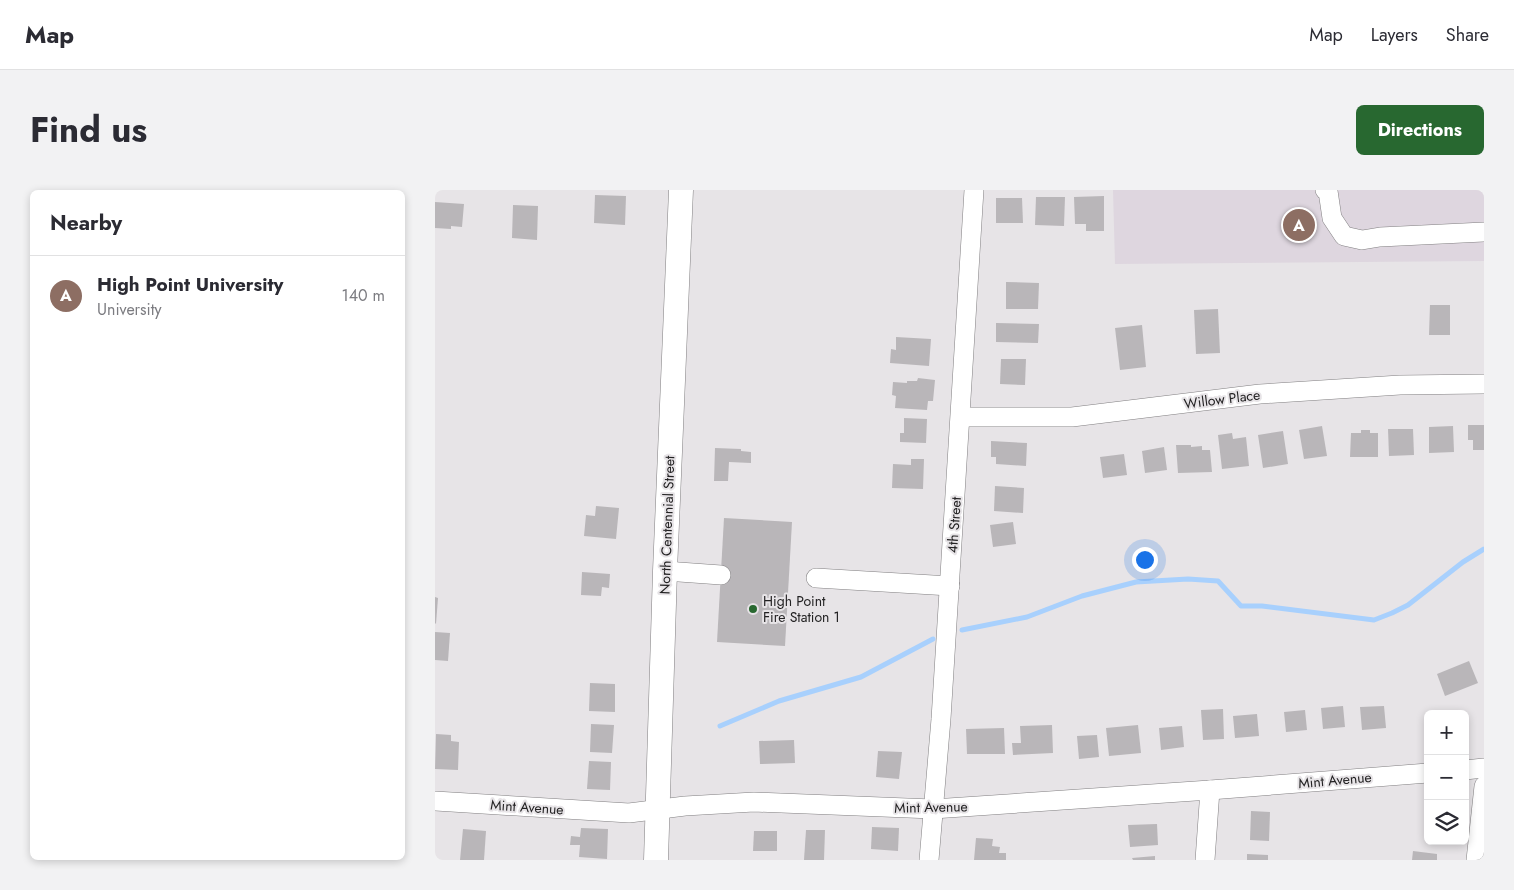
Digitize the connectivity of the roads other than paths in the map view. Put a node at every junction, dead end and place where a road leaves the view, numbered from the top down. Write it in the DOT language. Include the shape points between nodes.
graph roads {
  1 [pos="681,190"];
  2 [pos="974,190"];
  3 [pos="1331,190"];
  4 [pos="1484,232"];
  5 [pos="1484,384"];
  6 [pos="961,417"];
  7 [pos="665,571"];
  8 [pos="721,575"];
  9 [pos="815,578"];
  10 [pos="950,586"];
  11 [pos="1484,768"];
  12 [pos="1469,770"];
  13 [pos="1424,773"];
  14 [pos="1484,786"];
  15 [pos="1210,790"];
  16 [pos="435,801"];
  17 [pos="933,809"];
  18 [pos="658,810"];
  19 [pos="656,860"];
  20 [pos="929,860"];
  21 [pos="1205,860"];
  22 [pos="1476,860"];
  1 -- 7 [label="main road, North Centennial Street"];
  2 -- 6 [label="street, 4th Street"];
  3 -- 4 [label="street" via="1332,218 1344,236 1361,240"];
  5 -- 6 [label="street, Willow Place" via="1400,385 1260,394 1072,417"];
  6 -- 10 [label="street, 4th Street"];
  7 -- 8 [label="street"];
  7 -- 18 [label="main road, North Centennial Street"];
  9 -- 10 [label="street"];
  10 -- 17 [label="street, 4th Street"];
  11 -- 12 [label="street"];
  13 -- 15 [label="street, Mint Avenue"];
  14 -- 22 [label="street"];
  15 -- 17 [label="street, Mint Avenue"];
  15 -- 21 [label="street"];
  16 -- 18 [label="street, Mint Avenue" via="629,813"];
  17 -- 18 [label="street, Mint Avenue" via="754,802"];
  17 -- 20 [label="street, 4th Street"];
  18 -- 19 [label="main road, North Centennial Street"];
}
